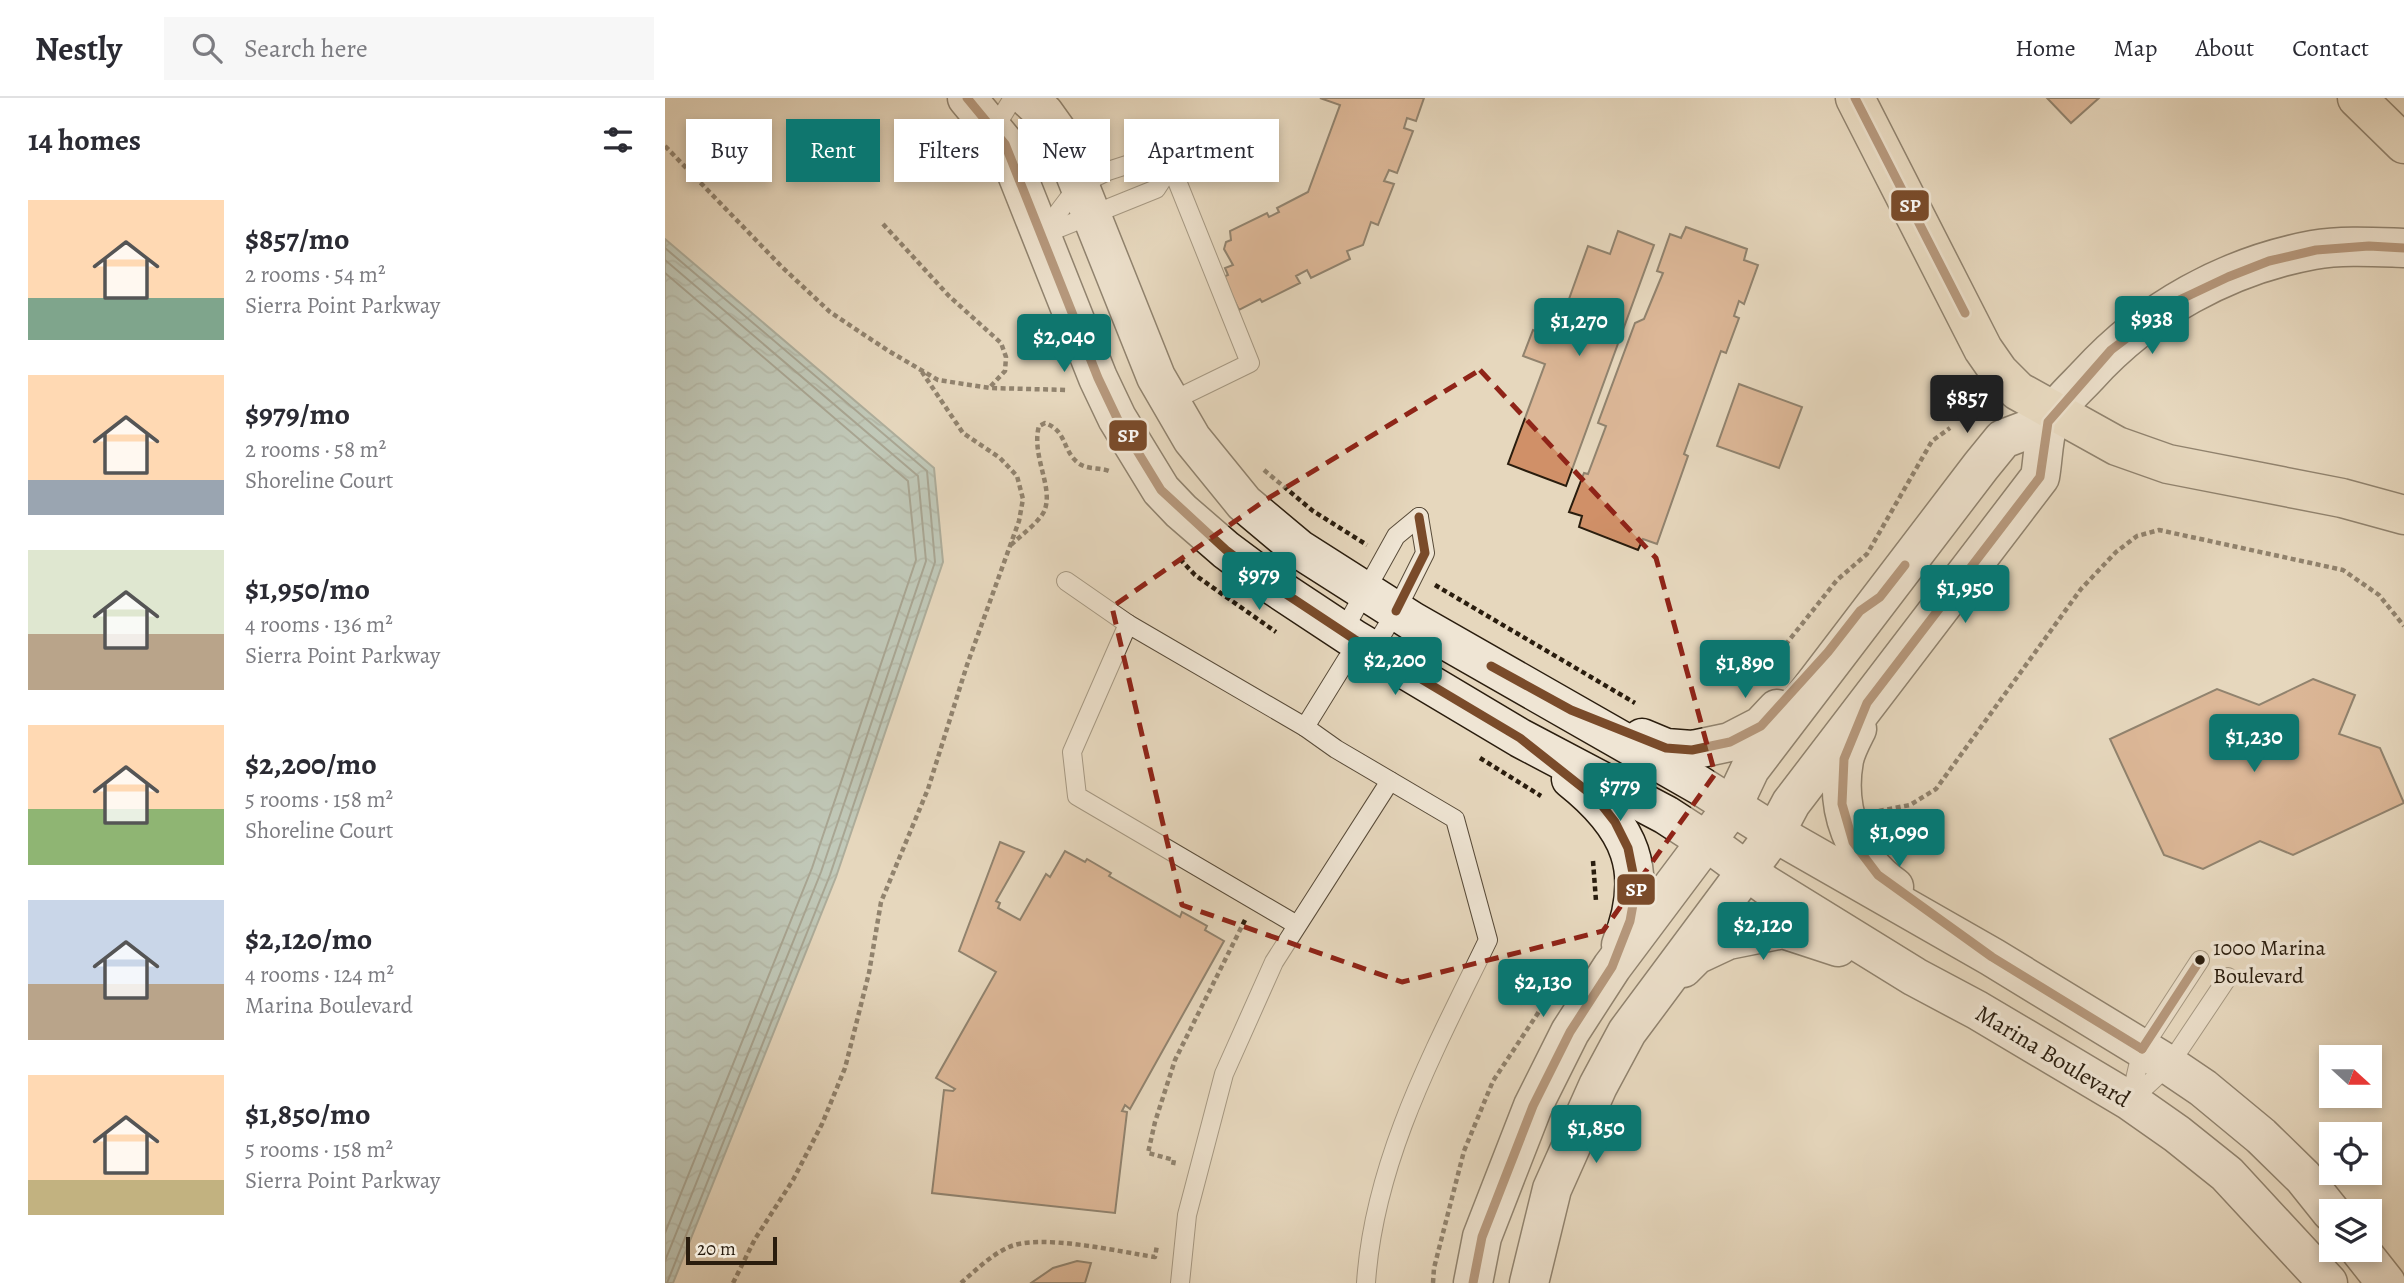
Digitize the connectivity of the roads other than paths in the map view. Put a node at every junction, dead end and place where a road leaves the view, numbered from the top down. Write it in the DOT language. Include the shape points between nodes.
graph roads {
  1 [pos="967,98"];
  2 [pos="1028,98"];
  3 [pos="1855,98"];
  4 [pos="2357,98"];
  5 [pos="986,119"];
  6 [pos="1004,143"];
  7 [pos="2404,144"];
  8 [pos="1124,166"];
  9 [pos="1161,182"];
  10 [pos="1177,182"];
  11 [pos="1085,201"];
  12 [pos="1041,236"];
  13 [pos="2404,247"];
  14 [pos="1170,402"];
  15 [pos="2052,417"];
  16 [pos="2404,515"];
  17 [pos="1066,581"];
  18 [pos="1364,592"];
  19 [pos="1880,597"];
  20 [pos="1396,611"];
  21 [pos="1128,624"];
  22 [pos="1355,647"];
  23 [pos="1867,703"];
  24 [pos="1571,710"];
  25 [pos="1305,727"];
  26 [pos="1520,738"];
  27 [pos="1390,781"];
  28 [pos="1732,807"];
  29 [pos="1775,833"];
  30 [pos="1706,841"];
  31 [pos="1745,871"];
  32 [pos="1297,925"];
  33 [pos="1992,957"];
  34 [pos="2200,960"];
  35 [pos="1612,967"];
  36 [pos="1916,977"];
  37 [pos="2228,977"];
  38 [pos="1627,1032"];
  39 [pos="2155,1057"];
  40 [pos="2130,1101"];
  41 [pos="2321,1199"];
  42 [pos="2369,1262"];
  43 [pos="2384,1282"];
  44 [pos="1180,1283"];
  45 [pos="1366,1283"];
  46 [pos="1473,1283"];
  47 [pos="1529,1283"];
  48 [pos="2329,1283"];
  1 -- 5 [label="street"];
  2 -- 11 [label="street" via="1059,134"];
  3 -- 15 [label="highway" via="1983,349 2018,391"];
  4 -- 7 [label="highway"];
  6 -- 12 [label="street"];
  8 -- 11 [label="lane" via="1108,172"];
  9 -- 11 [label="lane" via="1156,189"];
  10 -- 14 [label="lane" via="1250,363"];
  11 -- 12 [label="lane"];
  11 -- 12 [label="lane"];
  11 -- 14 [label="street"];
  12 -- 22 [label="street" via="1098,378 1161,490 1226,550"];
  13 -- 15 [label="street" via="2316,250 2228,276 2173,303 2111,350"];
  14 -- 18 [label="street" via="1192,439 1244,503 1299,549"];
  15 -- 16 [label="highway" via="2168,464 2342,498"];
  15 -- 19 [label="street" via="2003,439"];
  15 -- 23 [label="street" via="2040,477"];
  17 -- 21 [label="lane"];
  18 -- 20 [label="street"];
  18 -- 20 [label="lane" via="1396,537 1419,517 1425,553"];
  18 -- 22 [label="lane"];
  19 -- 24 [label="street" via="1860,611 1761,726 1730,742 1692,750 1667,748"];
  19 -- 28 [label="street" via="1745,775"];
  20 -- 22 [label="lane"];
  20 -- 24 [label="street"];
  21 -- 25 [label="lane"];
  21 -- 32 [label="lane" via="1072,752 1077,796"];
  22 -- 25 [label="lane"];
  22 -- 26 [label="street"];
  23 -- 29 [label="street" via="1791,803"];
  23 -- 33 [label="street" via="1844,759 1842,804 1853,842 1878,875"];
  24 -- 28 [label="street"];
  25 -- 27 [label="lane"];
  26 -- 30 [label="street, Marina Boulevard" via="1636,798"];
  26 -- 35 [label="street" via="1597,799 1628,848 1636,888 1630,921"];
  27 -- 32 [label="lane"];
  27 -- 45 [label="lane" via="1455,819 1488,940 1414,1093 1381,1192"];
  28 -- 29 [label="street"];
  28 -- 30 [label="street"];
  29 -- 31 [label="street"];
  29 -- 33 [label="street"];
  30 -- 31 [label="street, Marina Boulevard"];
  30 -- 35 [label="street"];
  31 -- 36 [label="street, Marina Boulevard"];
  31 -- 38 [label="street"];
  32 -- 44 [label="lane" via="1274,962 1224,1074 1187,1214"];
  33 -- 39 [label="street"];
  34 -- 39 [label="lane"];
  35 -- 46 [label="street" via="1570,1032 1533,1106 1482,1237"];
  36 -- 38 [label="street" via="1783,929 1751,934 1696,955"];
  36 -- 40 [label="street, Marina Boulevard"];
  37 -- 39 [label="lane"];
  38 -- 47 [label="street" via="1552,1189"];
  39 -- 40 [label="lane"];
  39 -- 40 [label="lane"];
  39 -- 41 [label="street" via="2203,1088 2261,1136"];
  40 -- 48 [label="street, Marina Boulevard" via="2227,1174"];
  42 -- 43 [label="street"];
}
